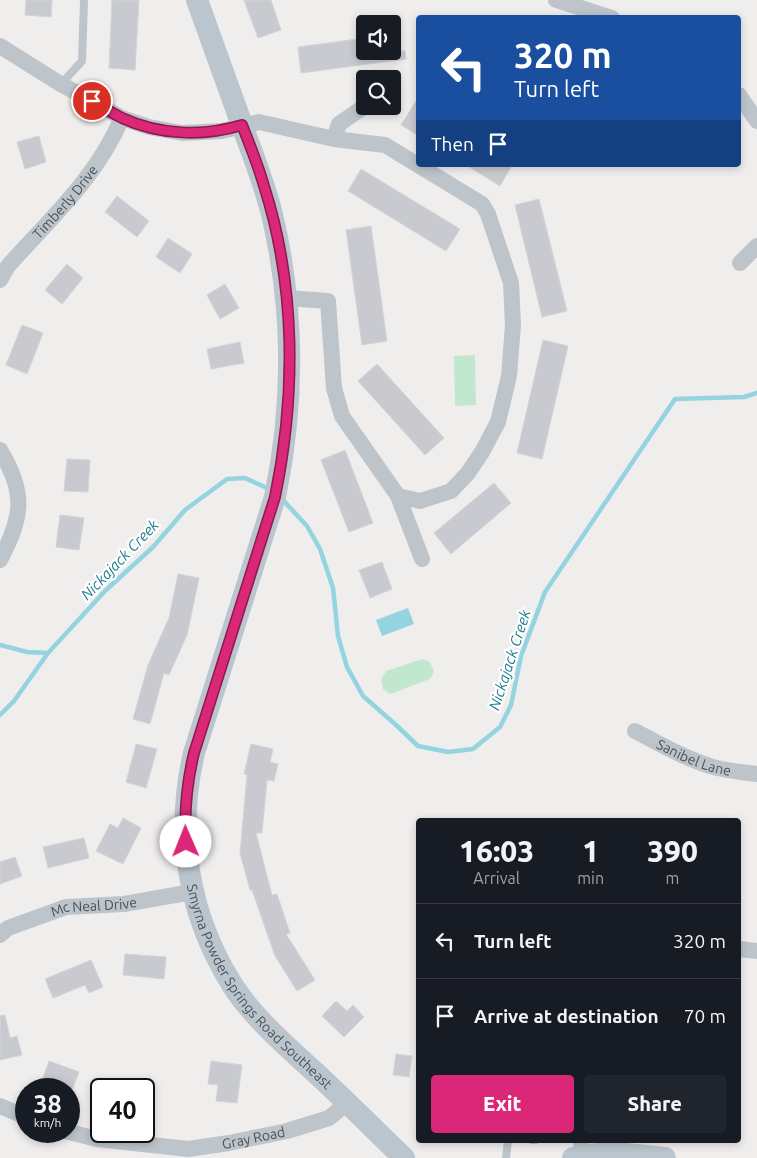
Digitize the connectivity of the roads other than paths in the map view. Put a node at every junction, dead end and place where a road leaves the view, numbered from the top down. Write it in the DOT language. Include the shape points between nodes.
graph roads {
  1 [pos="84,0"];
  2 [pos="197,0"];
  3 [pos="556,0"];
  4 [pos="586,4"];
  5 [pos="606,15"];
  6 [pos="0,46"];
  7 [pos="61,84"];
  8 [pos="741,98"];
  9 [pos="356,112"];
  10 [pos="122,118"];
  11 [pos="757,121"];
  12 [pos="242,125"];
  13 [pos="334,139"];
  14 [pos="416,164"];
  15 [pos="421,167"];
  16 [pos="757,246"];
  17 [pos="740,263"];
  18 [pos="0,280"];
  19 [pos="287,298"];
  20 [pos="0,450"];
  21 [pos="398,496"];
  22 [pos="422,559"];
  23 [pos="0,560"];
  24 [pos="636,731"];
  25 [pos="757,774"];
  26 [pos="192,892"];
  27 [pos="0,934"];
  28 [pos="741,949"];
  29 [pos="757,952"];
  30 [pos="347,1103"];
  31 [pos="0,1106"];
  32 [pos="15,1112"];
  33 [pos="80,1135"];
  34 [pos="508,1143"];
  35 [pos="578,1151"];
  36 [pos="404,1158"];
  37 [pos="506,1158"];
  38 [pos="665,1158"];
  1 -- 7 [label="lane" via="82,61"];
  2 -- 12 [label="street, Smyrna Powder Springs Road Southeast"];
  3 -- 4 [label="street"];
  4 -- 5 [label="street"];
  6 -- 7 [label="street"];
  7 -- 10 [label="street"];
  8 -- 11 [label="street"];
  9 -- 13 [label="street" via="339,124"];
  10 -- 12 [label="street" via="182,133 222,131"];
  10 -- 18 [label="street, Timberly Drive" via="89,176 8,266"];
  12 -- 13 [label="street" via="259,122"];
  12 -- 19 [label="street, Smyrna Powder Springs Road Southeast" via="273,218"];
  13 -- 14 [label="street" via="385,145"];
  15 -- 21 [label="street" via="482,204 488,214 511,283 513,325 509,376 498,422 468,473 451,491 420,501"];
  16 -- 17 [label="street"];
  19 -- 21 [label="street" via="328,301 334,388 342,416"];
  19 -- 26 [label="street, Smyrna Powder Springs Road Southeast" via="290,351 288,407 275,497 188,778 185,828"];
  20 -- 23 [label="street" via="16,480 18,494 16,524"];
  21 -- 22 [label="street"];
  24 -- 25 [label="street, Sanibel Lane" via="678,754 712,767"];
  26 -- 27 [label="street, Mc Neal Drive" via="124,904 66,907 8,928"];
  26 -- 30 [label="street, Smyrna Powder Springs Road Southeast" via="219,961 233,986 272,1032"];
  28 -- 29 [label="street"];
  30 -- 33 [label="street, Gray Road" via="329,1118 287,1131 188,1149"];
  30 -- 36 [label="street, Smyrna Powder Springs Road Southeast"];
  31 -- 32 [label="street"];
  34 -- 37 [label="lane"];
  35 -- 38 [label="street"];
}
